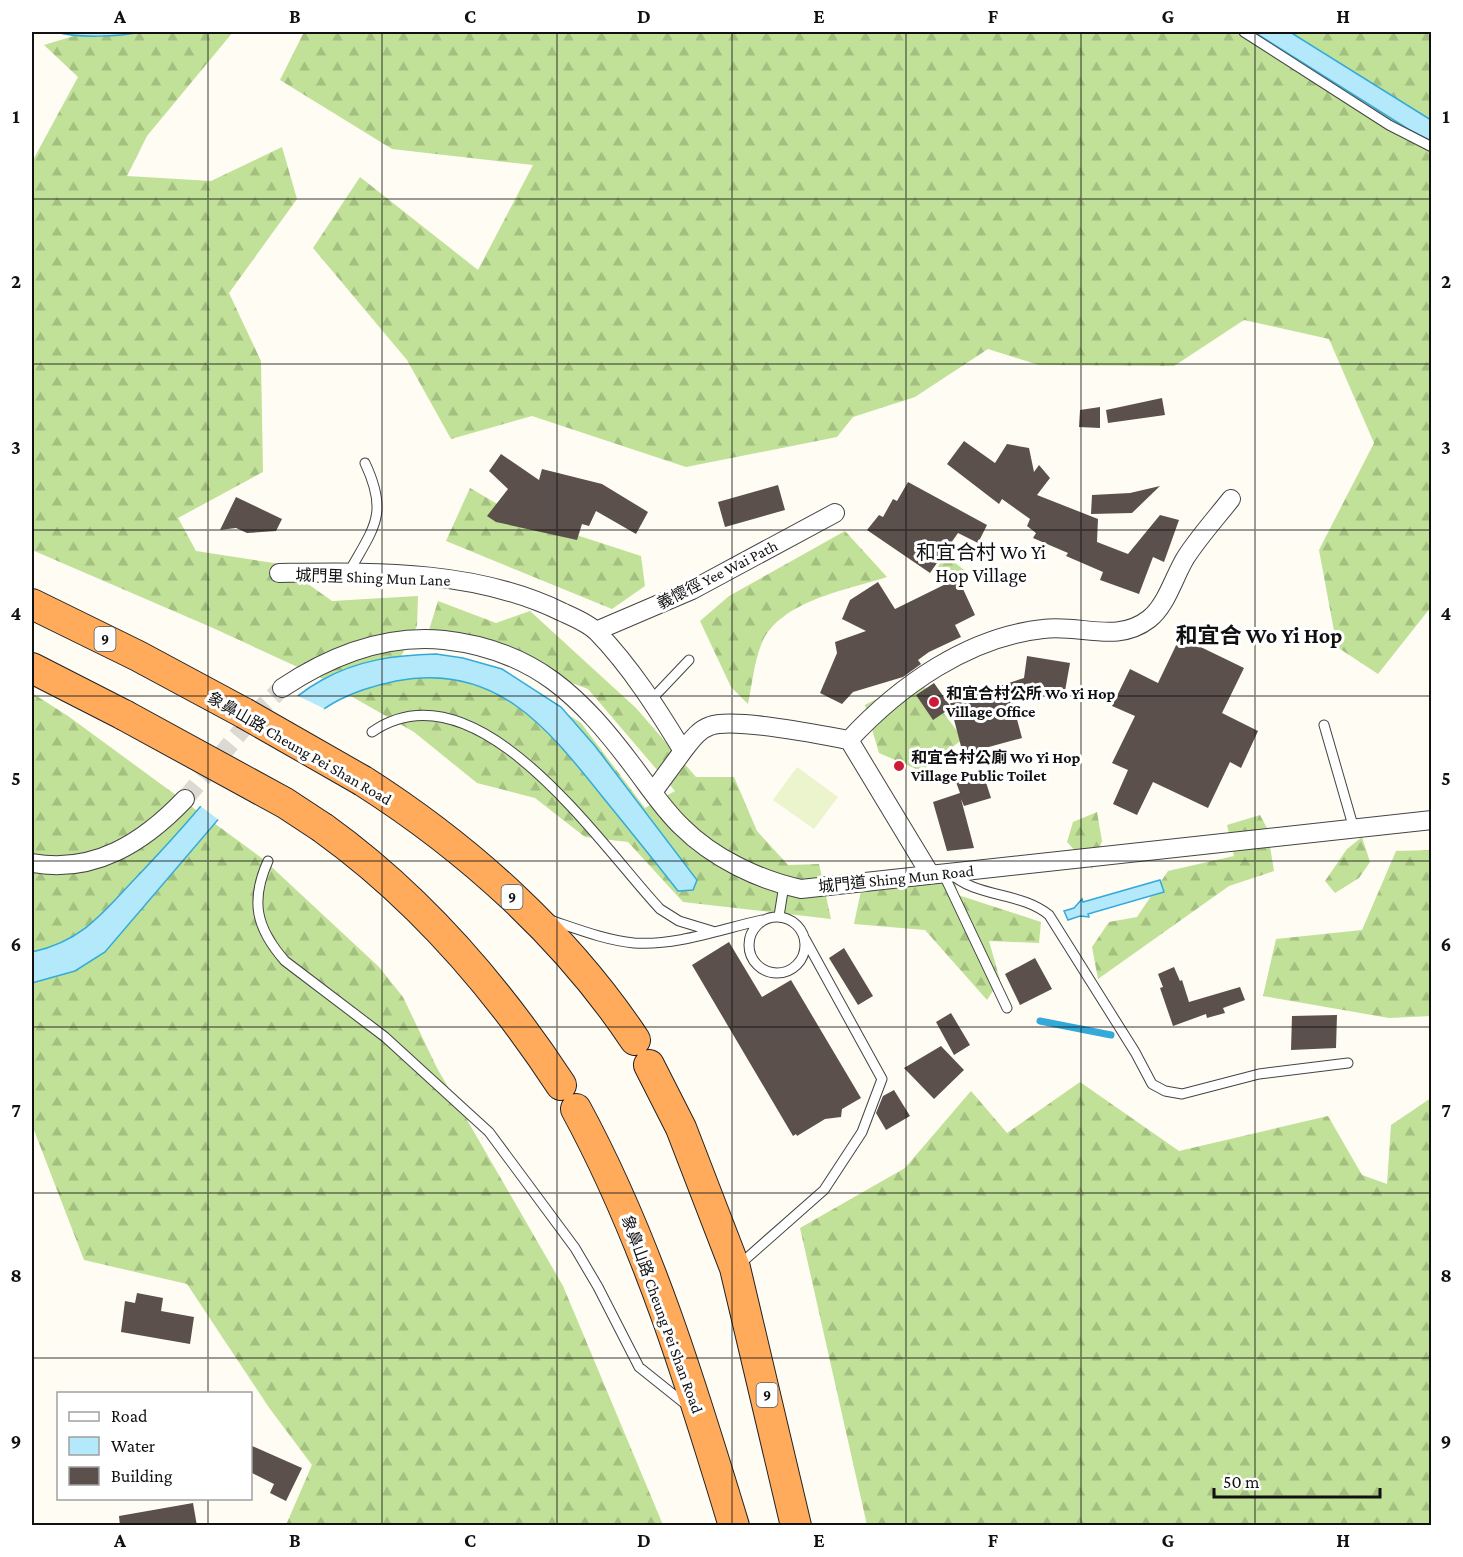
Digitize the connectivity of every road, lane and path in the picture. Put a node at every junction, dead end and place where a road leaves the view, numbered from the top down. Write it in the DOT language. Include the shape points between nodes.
graph roads {
  1 [pos="1244,32"];
  2 [pos="1431,147"];
  3 [pos="365,463"];
  4 [pos="1231,499"];
  5 [pos="835,513"];
  6 [pos="349,572"];
  7 [pos="279,573"];
  8 [pos="32,604"];
  9 [pos="596,631"];
  10 [pos="689,660"];
  11 [pos="32,668"];
  12 [pos="282,688"];
  13 [pos="651,700"];
  14 [pos="1324,725"];
  15 [pos="372,732"];
  16 [pos="849,740"];
  17 [pos="683,751"];
  18 [pos="653,792"];
  19 [pos="185,799"];
  20 [pos="1431,820"];
  21 [pos="1354,829"];
  22 [pos="268,861"];
  23 [pos="32,863"];
  24 [pos="940,873"];
  25 [pos="784,885"];
  26 [pos="528,912"];
  27 [pos="779,916"];
  28 [pos="762,920"];
  29 [pos="712,931"];
  30 [pos="805,939"];
  31 [pos="1007,1008"];
  32 [pos="1348,1063"];
  33 [pos="735,1268"];
  34 [pos="701,1417"];
  35 [pos="734,1526"];
  36 [pos="796,1526"];
  1 -- 2 [label="lane" via="1389,125"];
  3 -- 6 [label="lane" via="375,484 379,506"];
  4 -- 16 [label="street" via="1187,556 1148,620 1117,634 1070,627 1042,629 973,650 908,687"];
  5 -- 9 [label="street, 義懷徑 Yee Wai Path" via="692,590"];
  6 -- 7 [label="street, 城門里 Shing Mun Lane"];
  6 -- 9 [label="street, 城門里 Shing Mun Lane" via="465,581 547,604"];
  8 -- 26 [label="highway, 象鼻山路 Cheung Pei Shan Road / 9, bridge" via="154,665 363,781 434,832"];
  9 -- 13 [label="street, 城門里 Shing Mun Lane"];
  10 -- 13 [label="lane"];
  11 -- 34 [label="highway, 象鼻山路 Cheung Pei Shan Road, bridge" via="285,803 323,828 391,881 476,968 513,1013 568,1097 607,1171 671,1328"];
  12 -- 18 [label="street, 城門道 Shing Mun Road" via="326,662 373,645 425,640 480,646 520,659 556,680 607,731"];
  13 -- 17 [label="street, 城門里 Shing Mun Lane"];
  14 -- 21 [label="lane"];
  15 -- 29 [label="lane" via="397,719 428,716 459,723 496,741 554,787 660,909 679,921"];
  16 -- 17 [label="street" via="772,727 716,724 698,733"];
  16 -- 24 [label="street"];
  17 -- 18 [label="street"];
  18 -- 25 [label="street, 城門道 Shing Mun Road" via="701,843 761,878"];
  19 -- 23 [label="street" via="160,825 126,848 89,863"];
  20 -- 21 [label="street, 城門道 Shing Mun Road"];
  21 -- 24 [label="street, 城門道 Shing Mun Road"];
  22 -- 34 [label="lane" via="259,880 257,907 273,948 385,1037 489,1132 575,1248 639,1367"];
  24 -- 25 [label="street, 城門道 Shing Mun Road" via="801,889"];
  24 -- 31 [label="lane"];
  24 -- 32 [label="lane" via="967,886 1028,902 1049,915 1140,1066 1152,1084 1166,1091 1182,1094 1259,1074"];
  25 -- 27 [label="lane"];
  26 -- 29 [label="lane" via="604,938 635,943 678,940"];
  26 -- 33 [label="highway, 象鼻山路 Cheung Pei Shan Road / 9" via="590,978 642,1052 681,1128"];
  27 -- 28 [label="lane"];
  27 -- 30 [label="lane" via="796,923"];
  28 -- 29 [label="lane"];
  28 -- 30 [label="lane" via="750,934 749,953 753,962 770,972 789,971 797,965 806,948"];
  30 -- 33 [label="lane" via="882,1079 862,1132 824,1190"];
  33 -- 36 [label="highway, 象鼻山路 Cheung Pei Shan Road / 9"];
  34 -- 35 [label="highway, 象鼻山路 Cheung Pei Shan Road"];
}
